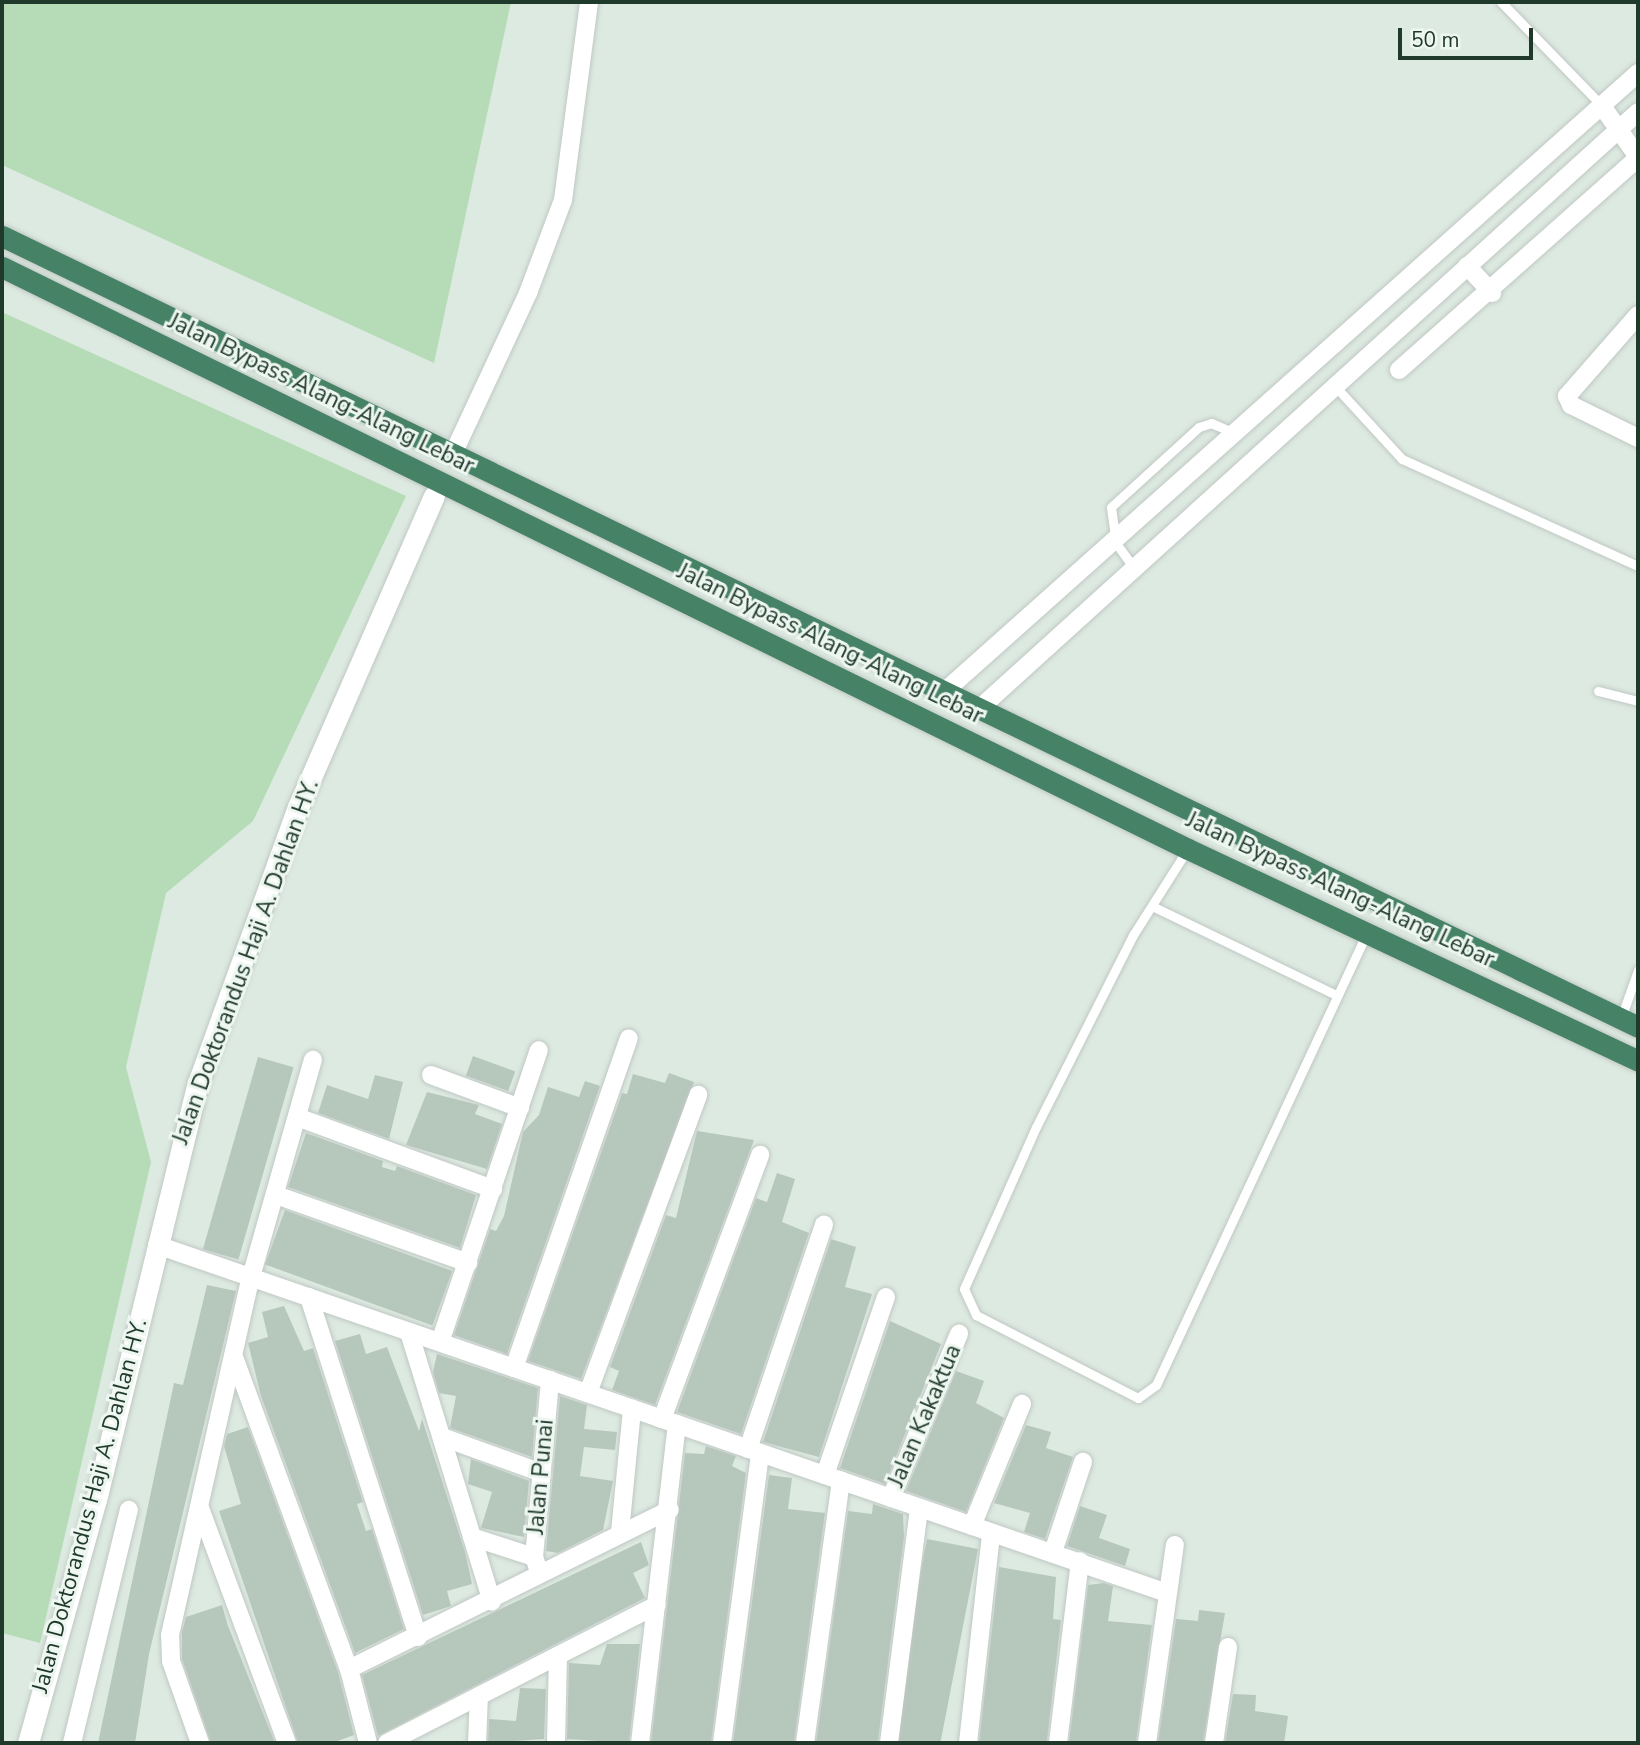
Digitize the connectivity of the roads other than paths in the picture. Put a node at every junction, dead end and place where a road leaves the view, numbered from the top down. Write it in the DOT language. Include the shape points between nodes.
graph roads {
  1 [pos="589,2"];
  2 [pos="1501,2"];
  3 [pos="1638,74"];
  4 [pos="1602,106"];
  5 [pos="1638,112"];
  6 [pos="1616,131"];
  7 [pos="1638,158"];
  8 [pos="2,236"];
  9 [pos="1466,266"];
  10 [pos="2,267"];
  11 [pos="1492,293"];
  12 [pos="1638,315"];
  13 [pos="183,324"];
  14 [pos="172,350"];
  15 [pos="1399,370"];
  16 [pos="1334,385"];
  17 [pos="1236,434"];
  18 [pos="1638,438"];
  19 [pos="453,454"];
  20 [pos="437,489"];
  21 [pos="1116,543"];
  22 [pos="1638,566"];
  23 [pos="1134,568"];
  24 [pos="1598,691"];
  25 [pos="944,692"];
  26 [pos="1638,701"];
  27 [pos="979,709"];
  28 [pos="1188,849"];
  29 [pos="1152,905"];
  30 [pos="1367,930"];
  31 [pos="1638,970"];
  32 [pos="1336,995"];
  33 [pos="1630,1022"];
  34 [pos="629,1038"];
  35 [pos="539,1051"];
  36 [pos="313,1060"];
  37 [pos="1638,1061"];
  38 [pos="431,1075"];
  39 [pos="698,1095"];
  40 [pos="520,1108"];
  41 [pos="298,1117"];
  42 [pos="760,1156"];
  43 [pos="493,1189"];
  44 [pos="276,1195"];
  45 [pos="824,1225"];
  46 [pos="157,1245"];
  47 [pos="468,1263"];
  48 [pos="251,1277"];
  49 [pos="309,1297"];
  50 [pos="886,1297"];
  51 [pos="409,1332"];
  52 [pos="959,1334"];
  53 [pos="440,1342"];
  54 [pos="234,1357"];
  55 [pos="514,1368"];
  56 [pos="550,1380"];
  57 [pos="588,1394"];
  58 [pos="1022,1404"];
  59 [pos="632,1409"];
  60 [pos="670,1422"];
  61 [pos="442,1437"];
  62 [pos="754,1451"];
  63 [pos="1083,1462"];
  64 [pos="542,1473"];
  65 [pos="833,1477"];
  66 [pos="891,1498"];
  67 [pos="201,1508"];
  68 [pos="919,1508"];
  69 [pos="129,1510"];
  70 [pos="670,1510"];
  71 [pos="972,1526"];
  72 [pos="621,1532"];
  73 [pos="991,1533"];
  74 [pos="472,1537"];
  75 [pos="1175,1545"];
  76 [pos="1053,1552"];
  77 [pos="1080,1561"];
  78 [pos="536,1564"];
  79 [pos="1164,1592"];
  80 [pos="492,1602"];
  81 [pos="657,1605"];
  82 [pos="418,1636"];
  83 [pos="1228,1647"];
  84 [pos="558,1657"];
  85 [pos="349,1669"];
  86 [pos="479,1696"];
  87 [pos="28,1743"];
  88 [pos="72,1743"];
  89 [pos="200,1743"];
  90 [pos="287,1743"];
  91 [pos="368,1743"];
  92 [pos="387,1743"];
  93 [pos="477,1743"];
  94 [pos="556,1743"];
  95 [pos="640,1743"];
  96 [pos="722,1743"];
  97 [pos="804,1743"];
  98 [pos="889,1743"];
  99 [pos="968,1743"];
  100 [pos="1058,1743"];
  101 [pos="1147,1743"];
  102 [pos="1214,1743"];
  1 -- 19 [label="street" via="563,200 528,293"];
  2 -- 4 [label="lane"];
  3 -- 4 [label="street"];
  4 -- 6 [label="street"];
  4 -- 17 [label="street"];
  5 -- 6 [label="street"];
  6 -- 7 [label="street"];
  6 -- 9 [label="street"];
  7 -- 11 [label="street"];
  8 -- 13 [label="highway, Jalan Bypass Alang-Alang Lebar"];
  9 -- 11 [label="street"];
  9 -- 16 [label="street"];
  10 -- 14 [label="highway, Jalan Bypass Alang-Alang Lebar"];
  11 -- 15 [label="street"];
  12 -- 18 [label="street" via="1567,396 1570,405"];
  13 -- 14 [label="highway"];
  13 -- 19 [label="highway, Jalan Bypass Alang-Alang Lebar"];
  14 -- 20 [label="highway, Jalan Bypass Alang-Alang Lebar"];
  16 -- 22 [label="lane" via="1402,459"];
  16 -- 23 [label="street"];
  17 -- 21 [label="street"];
  17 -- 21 [label="lane" via="1211,424 1199,427 1111,508"];
  19 -- 25 [label="highway, Jalan Bypass Alang-Alang Lebar"];
  20 -- 28 [label="highway, Jalan Bypass Alang-Alang Lebar"];
  20 -- 46 [label="street, Jalan Doktorandus Haji A. Dahlan HY." via="298,807 198,1083"];
  21 -- 23 [label="lane"];
  21 -- 25 [label="street"];
  23 -- 27 [label="street"];
  24 -- 26 [label="lane"];
  25 -- 27 [label="highway, Jalan Bypass Alang-Alang Lebar"];
  27 -- 33 [label="highway, Jalan Bypass Alang-Alang Lebar"];
  28 -- 29 [label="lane"];
  28 -- 30 [label="highway, Jalan Bypass Alang-Alang Lebar"];
  29 -- 32 [label="lane"];
  29 -- 32 [label="lane" via="1036,1127 963,1297 976,1315 1138,1398 1156,1385"];
  30 -- 32 [label="lane"];
  30 -- 37 [label="highway, Jalan Bypass Alang-Alang Lebar"];
  31 -- 33 [label="lane"];
  34 -- 55 [label="street"];
  35 -- 40 [label="street"];
  36 -- 41 [label="street"];
  38 -- 40 [label="street"];
  39 -- 57 [label="street"];
  40 -- 43 [label="street"];
  41 -- 43 [label="street"];
  41 -- 44 [label="street"];
  42 -- 60 [label="street"];
  43 -- 47 [label="street"];
  44 -- 47 [label="street"];
  44 -- 48 [label="street"];
  45 -- 62 [label="street"];
  46 -- 48 [label="street"];
  46 -- 87 [label="street, Jalan Doktorandus Haji A. Dahlan HY." via="96,1500"];
  47 -- 53 [label="street"];
  48 -- 49 [label="street"];
  48 -- 54 [label="street"];
  49 -- 51 [label="street"];
  49 -- 82 [label="street"];
  50 -- 65 [label="street"];
  51 -- 53 [label="street"];
  51 -- 61 [label="street"];
  52 -- 66 [label="street, Jalan Kakaktua"];
  53 -- 55 [label="street"];
  54 -- 67 [label="street"];
  54 -- 85 [label="street"];
  55 -- 56 [label="street"];
  56 -- 57 [label="street"];
  56 -- 64 [label="street, Jalan Punai"];
  57 -- 59 [label="street"];
  58 -- 71 [label="street"];
  59 -- 60 [label="street"];
  59 -- 72 [label="street"];
  60 -- 62 [label="street"];
  60 -- 70 [label="street"];
  61 -- 64 [label="street"];
  61 -- 74 [label="street"];
  62 -- 65 [label="street"];
  62 -- 96 [label="street"];
  63 -- 76 [label="street"];
  64 -- 78 [label="street, Jalan Punai"];
  65 -- 66 [label="street"];
  65 -- 97 [label="street"];
  66 -- 68 [label="street"];
  67 -- 89 [label="street" via="170,1635 171,1661"];
  67 -- 90 [label="street"];
  68 -- 71 [label="street"];
  68 -- 98 [label="street"];
  69 -- 88 [label="street"];
  70 -- 72 [label="street"];
  70 -- 81 [label="street"];
  71 -- 73 [label="street"];
  72 -- 78 [label="street"];
  73 -- 76 [label="street"];
  73 -- 99 [label="street"];
  74 -- 78 [label="street"];
  74 -- 80 [label="street"];
  75 -- 79 [label="street"];
  76 -- 77 [label="street"];
  77 -- 79 [label="street"];
  77 -- 100 [label="street"];
  78 -- 80 [label="street"];
  79 -- 101 [label="street"];
  80 -- 82 [label="street"];
  81 -- 84 [label="street"];
  81 -- 95 [label="street"];
  82 -- 85 [label="street"];
  83 -- 102 [label="street"];
  84 -- 86 [label="street"];
  84 -- 94 [label="street"];
  85 -- 91 [label="street"];
  86 -- 92 [label="street"];
  86 -- 93 [label="street"];
}
